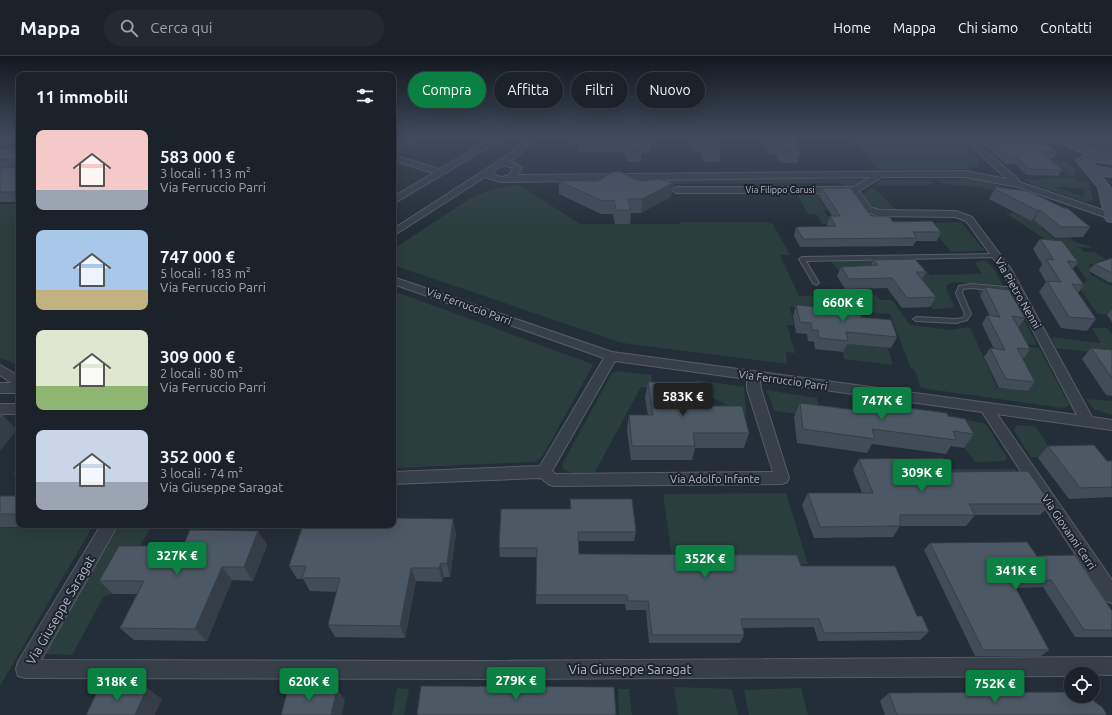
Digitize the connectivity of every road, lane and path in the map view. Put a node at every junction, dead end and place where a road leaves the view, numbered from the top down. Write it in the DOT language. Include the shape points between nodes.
graph roads {
  1 [pos="427,168"];
  2 [pos="448,168"];
  3 [pos="494,168"];
  4 [pos="985,168"];
  5 [pos="1000,168"];
  6 [pos="1087,168"];
  7 [pos="1092,168"];
  8 [pos="517,169"];
  9 [pos="488,171"];
  10 [pos="440,172"];
  11 [pos="1112,173"];
  12 [pos="965,174"];
  13 [pos="880,175"];
  14 [pos="539,177"];
  15 [pos="505,179"];
  16 [pos="1018,184"];
  17 [pos="676,190"];
  18 [pos="853,190"];
  19 [pos="396,199"];
  20 [pos="444,201"];
  21 [pos="1077,205"];
  22 [pos="1111,207"];
  23 [pos="396,231"];
  24 [pos="997,256"];
  25 [pos="396,281"];
  26 [pos="816,283"];
  27 [pos="1018,290"];
  28 [pos="916,319"];
  29 [pos="611,356"];
  30 [pos="0,369"];
  31 [pos="753,376"];
  32 [pos="16,381"];
  33 [pos="0,388"];
  34 [pos="16,388"];
  35 [pos="986,408"];
  36 [pos="0,409"];
  37 [pos="16,409"];
  38 [pos="1087,421"];
  39 [pos="1112,425"];
  40 [pos="544,472"];
  41 [pos="396,478"];
  42 [pos="108,528"];
  43 [pos="1112,595"];
  44 [pos="1112,666"];
  1 -- 10 [label="street"];
  2 -- 10 [label="street"];
  3 -- 9 [label="street"];
  4 -- 12 [label="street"];
  5 -- 16 [label="street"];
  6 -- 22 [label="street" via="1104,186"];
  7 -- 11 [label="street"];
  8 -- 14 [label="street"];
  8 -- 15 [label="street"];
  9 -- 15 [label="street" via="490,177"];
  9 -- 20 [label="street"];
  10 -- 19 [label="street"];
  12 -- 13 [label="street"];
  12 -- 16 [label="street" via="989,176"];
  13 -- 14 [label="street"];
  13 -- 18 [label="street, Via Filippo Carusi"];
  14 -- 15 [label="street"];
  15 -- 20 [label="street"];
  16 -- 21 [label="street"];
  17 -- 18 [label="street, Via Filippo Carusi"];
  18 -- 24 [label="street, Via Pietro Nenni" via="868,209 878,213 956,214 969,219"];
  20 -- 23 [label="street"];
  21 -- 22 [label="street"];
  21 -- 22 [label="street"];
  24 -- 26 [label="lane" via="802,258"];
  24 -- 27 [label="street, Via Pietro Nenni"];
  25 -- 29 [label="street, Via Ferruccio Parri"];
  27 -- 28 [label="lane" via="961,287 959,293 968,314 965,319"];
  27 -- 38 [label="street, Via Pietro Nenni"];
  29 -- 31 [label="street, Via Ferruccio Parri"];
  29 -- 40 [label="street"];
  30 -- 32 [label="street"];
  31 -- 35 [label="street, Via Ferruccio Parri"];
  31 -- 40 [label="street, Via Adolfo Infante" via="754,389 782,478 553,480"];
  33 -- 34 [label="street"];
  35 -- 38 [label="street, Via Ferruccio Parri"];
  35 -- 43 [label="street, Via Giovanni Cerri"];
  36 -- 37 [label="street"];
  38 -- 39 [label="street, Via Ferruccio Parri"];
  40 -- 41 [label="street, Via Adolfo Infante"];
  42 -- 44 [label="street, Via Giuseppe Saragat" via="26,668 496,670"];
}
